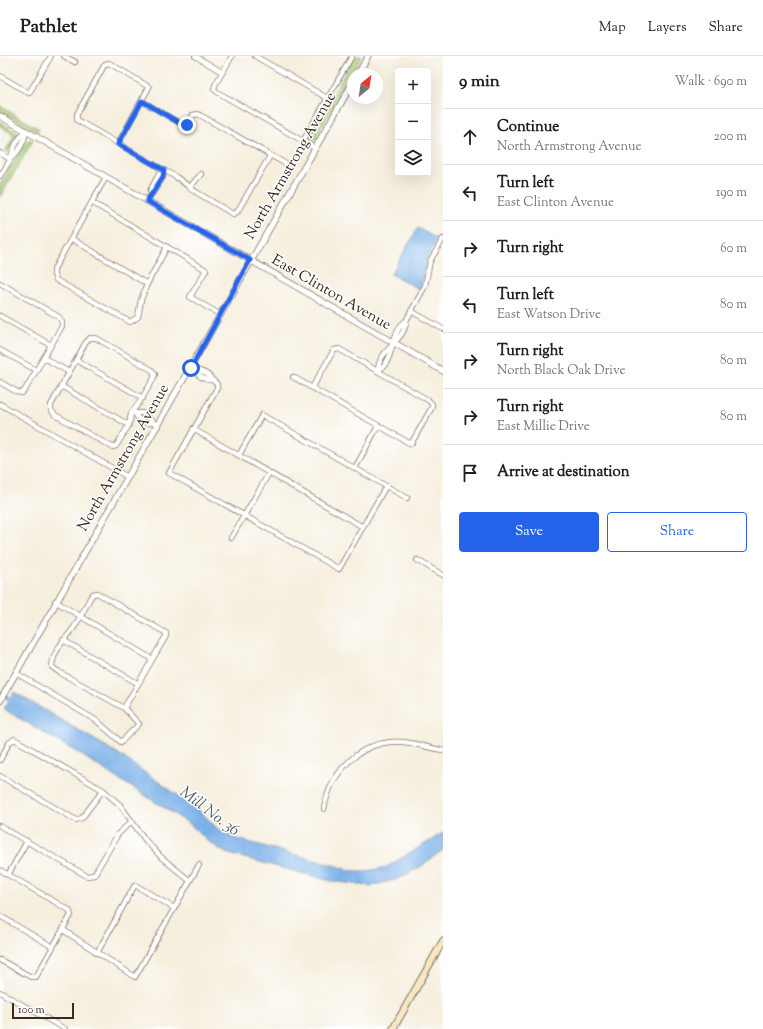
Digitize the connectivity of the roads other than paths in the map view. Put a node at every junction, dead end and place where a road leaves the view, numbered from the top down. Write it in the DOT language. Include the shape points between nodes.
graph roads {
  1 [pos="50,56"];
  2 [pos="64,56"];
  3 [pos="195,56"];
  4 [pos="232,56"];
  5 [pos="255,56"];
  6 [pos="352,56"];
  7 [pos="368,56"];
  8 [pos="75,62"];
  9 [pos="361,68"];
  10 [pos="222,72"];
  11 [pos="0,76"];
  12 [pos="347,92"];
  13 [pos="327,98"];
  14 [pos="142,101"];
  15 [pos="0,116"];
  16 [pos="26,131"];
  17 [pos="303,141"];
  18 [pos="118,144"];
  19 [pos="315,148"];
  20 [pos="0,154"];
  21 [pos="270,156"];
  22 [pos="10,159"];
  23 [pos="286,164"];
  24 [pos="163,172"];
  25 [pos="200,174"];
  26 [pos="0,176"];
  27 [pos="106,178"];
  28 [pos="190,187"];
  29 [pos="147,201"];
  30 [pos="93,203"];
  31 [pos="72,239"];
  32 [pos="443,240"];
  33 [pos="167,247"];
  34 [pos="250,260"];
  35 [pos="0,283"];
  36 [pos="147,284"];
  37 [pos="412,311"];
  38 [pos="219,314"];
  39 [pos="0,316"];
  40 [pos="443,329"];
  41 [pos="394,343"];
  42 [pos="51,345"];
  43 [pos="0,350"];
  44 [pos="44,358"];
  45 [pos="76,360"];
  46 [pos="192,369"];
  47 [pos="36,370"];
  48 [pos="378,371"];
  49 [pos="443,371"];
  50 [pos="69,372"];
  51 [pos="294,377"];
  52 [pos="0,382"];
  53 [pos="61,386"];
  54 [pos="312,388"];
  55 [pos="143,398"];
  56 [pos="0,404"];
  57 [pos="134,413"];
  58 [pos="144,414"];
  59 [pos="140,420"];
  60 [pos="129,425"];
  61 [pos="156,425"];
  62 [pos="378,426"];
  63 [pos="193,429"];
  64 [pos="239,455"];
  65 [pos="355,468"];
  66 [pos="269,473"];
  67 [pos="128,477"];
  68 [pos="386,486"];
  69 [pos="407,498"];
  70 [pos="244,516"];
  71 [pos="363,527"];
  72 [pos="231,538"];
  73 [pos="417,560"];
  74 [pos="443,575"];
  75 [pos="55,601"];
  76 [pos="81,616"];
  77 [pos="63,640"];
  78 [pos="152,660"];
  79 [pos="16,673"];
  80 [pos="137,683"];
  81 [pos="0,701"];
  82 [pos="124,708"];
  83 [pos="443,750"];
  84 [pos="0,760"];
  85 [pos="0,776"];
  86 [pos="103,790"];
  87 [pos="324,809"];
  88 [pos="132,821"];
  89 [pos="0,826"];
  90 [pos="27,841"];
  91 [pos="199,864"];
  92 [pos="0,870"];
  93 [pos="8,875"];
  94 [pos="189,880"];
  95 [pos="174,908"];
  96 [pos="0,916"];
  97 [pos="62,930"];
  98 [pos="443,942"];
  99 [pos="53,947"];
  100 [pos="441,949"];
  101 [pos="97,953"];
  102 [pos="0,960"];
  103 [pos="0,992"];
  104 [pos="65,1029"];
  105 [pos="393,1029"];
  1 -- 11 [label="street" via="29,93"];
  2 -- 8 [label="street"];
  3 -- 10 [label="street"];
  4 -- 10 [label="street"];
  5 -- 13 [label="street"];
  6 -- 13 [label="street, North Armstrong Avenue"];
  7 -- 9 [label="street"];
  10 -- 17 [label="street" via="214,89 217,92"];
  12 -- 19 [label="street, North Armstrong Avenue"];
  13 -- 17 [label="street, North Armstrong Avenue"];
  14 -- 18 [label="street"];
  14 -- 18 [label="street" via="149,87 107,63 76,118"];
  14 -- 21 [label="street" via="183,125 187,125 193,115 198,114"];
  15 -- 16 [label="street, East Clinton Avenue"];
  16 -- 22 [label="street" via="26,137"];
  16 -- 27 [label="street, East Clinton Avenue"];
  17 -- 19 [label="street"];
  18 -- 24 [label="street"];
  19 -- 34 [label="street, North Armstrong Avenue"];
  20 -- 22 [label="street"];
  21 -- 23 [label="street"];
  21 -- 28 [label="street" via="238,212 233,214"];
  22 -- 26 [label="street"];
  24 -- 28 [label="street"];
  24 -- 29 [label="street" via="163,177"];
  25 -- 28 [label="street"];
  27 -- 29 [label="street, East Clinton Avenue"];
  27 -- 30 [label="street"];
  29 -- 34 [label="street, East Clinton Avenue"];
  30 -- 31 [label="street"];
  30 -- 33 [label="street"];
  31 -- 36 [label="street"];
  31 -- 36 [label="street" via="54,270 56,280 130,322 138,317"];
  32 -- 37 [label="street" via="430,261 425,286"];
  33 -- 36 [label="street"];
  33 -- 38 [label="street" via="206,270 190,297"];
  34 -- 38 [label="street, North Armstrong Avenue"];
  34 -- 41 [label="street, East Clinton Avenue"];
  35 -- 42 [label="street" via="59,317 62,326"];
  37 -- 40 [label="street"];
  37 -- 41 [label="street" via="401,324"];
  38 -- 46 [label="street, North Armstrong Avenue"];
  39 -- 42 [label="street"];
  41 -- 48 [label="street" via="387,349 378,365"];
  41 -- 49 [label="street, East Clinton Avenue"];
  42 -- 44 [label="street"];
  43 -- 47 [label="street"];
  44 -- 47 [label="street"];
  44 -- 50 [label="street"];
  45 -- 50 [label="street"];
  45 -- 55 [label="street"];
  45 -- 55 [label="street" via="86,342 90,338 96,338 152,370 155,374 154,380"];
  46 -- 61 [label="street, North Armstrong Avenue"];
  46 -- 63 [label="street" via="198,369 218,384"];
  47 -- 52 [label="street" via="22,393"];
  48 -- 54 [label="street" via="336,349"];
  48 -- 62 [label="street" via="432,404 411,444"];
  50 -- 53 [label="street"];
  51 -- 54 [label="street"];
  53 -- 60 [label="street"];
  53 -- 60 [label="street" via="51,405 55,415 112,447 119,443"];
  54 -- 62 [label="street"];
  55 -- 57 [label="street"];
  56 -- 67 [label="street"];
  57 -- 58 [label="street"];
  57 -- 59 [label="street"];
  57 -- 60 [label="street"];
  58 -- 59 [label="street"];
  58 -- 61 [label="street"];
  59 -- 61 [label="street"];
  61 -- 67 [label="street, North Armstrong Avenue"];
  62 -- 65 [label="street"];
  63 -- 64 [label="street"];
  63 -- 70 [label="street" via="169,473"];
  64 -- 65 [label="street" via="262,415"];
  64 -- 66 [label="street"];
  65 -- 68 [label="street"];
  66 -- 70 [label="street"];
  66 -- 71 [label="street"];
  67 -- 75 [label="street, North Armstrong Avenue"];
  68 -- 69 [label="street"];
  68 -- 71 [label="street"];
  70 -- 71 [label="street" via="339,569"];
  70 -- 72 [label="street"];
  73 -- 74 [label="street"];
  75 -- 76 [label="street"];
  75 -- 79 [label="street, North Armstrong Avenue"];
  76 -- 77 [label="street"];
  76 -- 78 [label="street"];
  76 -- 78 [label="street" via="93,594 97,593 164,630 166,636"];
  77 -- 80 [label="street"];
  77 -- 82 [label="street" via="54,656 52,667"];
  78 -- 80 [label="street"];
  79 -- 81 [label="street, North Armstrong Avenue"];
  79 -- 82 [label="street" via="97,721 121,742 139,724"];
  80 -- 82 [label="street"];
  83 -- 87 [label="street" via="414,743 394,742 380,744 360,752 345,764 334,779 326,796"];
  84 -- 86 [label="street" via="14,738"];
  85 -- 86 [label="street" via="76,820 82,818"];
  86 -- 88 [label="street" via="120,804"];
  88 -- 90 [label="street" via="118,834 94,875 87,876"];
  88 -- 94 [label="street" via="146,842"];
  89 -- 90 [label="street"];
  90 -- 93 [label="street"];
  91 -- 94 [label="street"];
  92 -- 93 [label="street"];
  93 -- 97 [label="street" via="69,910 71,914"];
  94 -- 95 [label="street"];
  95 -- 101 [label="street" via="135,885"];
  95 -- 101 [label="street" via="135,977"];
  96 -- 99 [label="street"];
  97 -- 99 [label="street"];
  97 -- 101 [label="street"];
  98 -- 100 [label="main road"];
  99 -- 102 [label="street" via="38,975 33,978"];
  100 -- 105 [label="main road"];
  103 -- 104 [label="street"];
}
